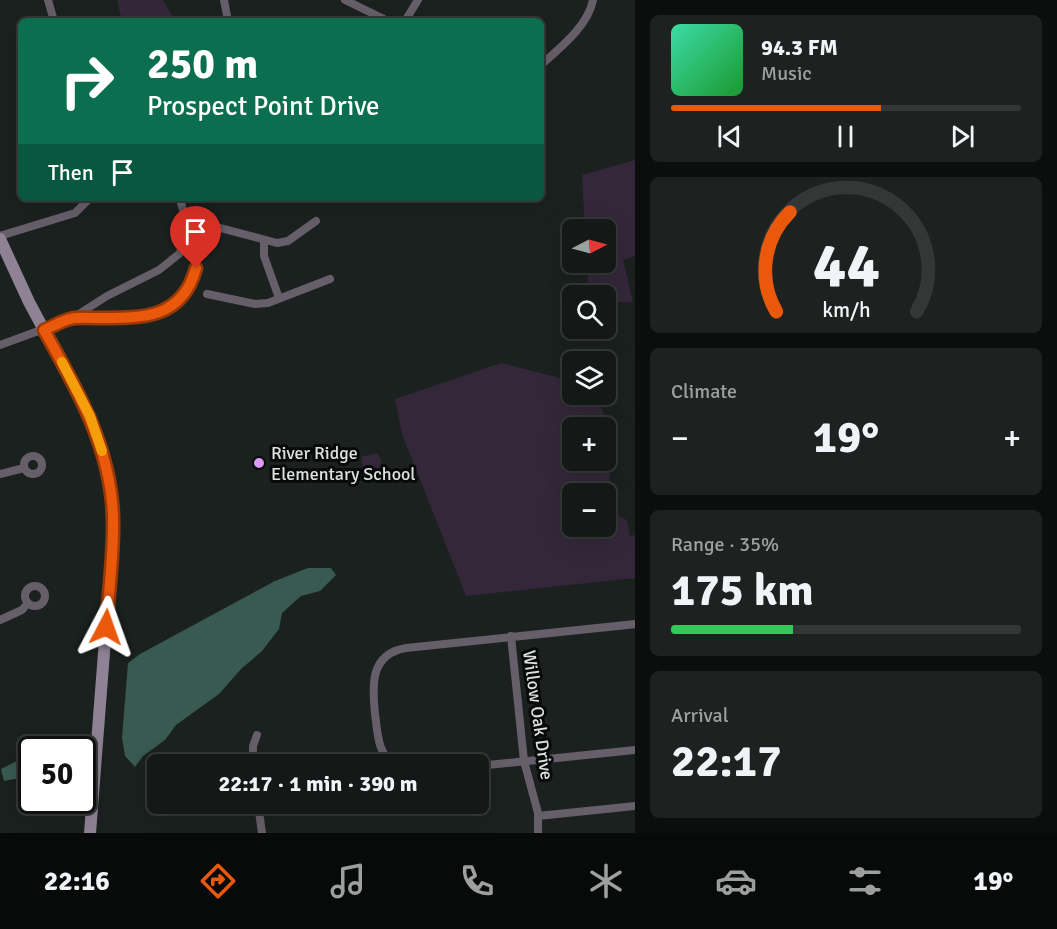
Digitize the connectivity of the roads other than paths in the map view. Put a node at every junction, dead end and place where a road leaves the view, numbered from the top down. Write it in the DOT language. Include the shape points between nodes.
graph roads {
  1 [pos="48,0"];
  2 [pos="224,0"];
  3 [pos="345,0"];
  4 [pos="418,0"];
  5 [pos="593,0"];
  6 [pos="53,18"];
  7 [pos="227,18"];
  8 [pos="382,18"];
  9 [pos="407,18"];
  10 [pos="544,62"];
  11 [pos="87,201"];
  12 [pos="181,201"];
  13 [pos="316,221"];
  14 [pos="186,227"];
  15 [pos="0,237"];
  16 [pos="264,240"];
  17 [pos="330,279"];
  18 [pos="207,294"];
  19 [pos="279,298"];
  20 [pos="71,318"];
  21 [pos="44,330"];
  22 [pos="0,345"];
  23 [pos="24,468"];
  24 [pos="0,474"];
  25 [pos="28,603"];
  26 [pos="0,620"];
  27 [pos="635,624"];
  28 [pos="511,636"];
  29 [pos="257,735"];
  30 [pos="635,750"];
  31 [pos="253,754"];
  32 [pos="384,754"];
  33 [pos="524,761"];
  34 [pos="489,764"];
  35 [pos="635,806"];
  36 [pos="259,814"];
  37 [pos="538,816"];
  38 [pos="90,833"];
  39 [pos="262,833"];
  40 [pos="538,833"];
  1 -- 6 [label="street"];
  2 -- 7 [label="street"];
  3 -- 8 [label="street"];
  4 -- 9 [label="street"];
  5 -- 10 [label="street" via="576,32"];
  11 -- 15 [label="street" via="75,213"];
  12 -- 14 [label="street"];
  13 -- 16 [label="street" via="288,241"];
  14 -- 16 [label="street" via="205,224"];
  14 -- 20 [label="street" via="184,245 171,261"];
  14 -- 20 [label="street" via="196,268 192,284 182,298 169,308 139,318"];
  15 -- 21 [label="main road"];
  16 -- 19 [label="street" via="264,256"];
  17 -- 19 [label="street"];
  18 -- 19 [label="street" via="255,304"];
  20 -- 21 [label="street"];
  21 -- 22 [label="street"];
  21 -- 38 [label="main road" via="90,416 112,498 113,537"];
  23 -- 24 [label="street"];
  25 -- 26 [label="street"];
  27 -- 28 [label="street"];
  28 -- 32 [label="street" via="399,649 380,662 372,683 378,738"];
  28 -- 33 [label="street, Willow Oak Drive"];
  29 -- 31 [label="street"];
  30 -- 33 [label="street"];
  33 -- 34 [label="street"];
  33 -- 37 [label="street, Willow Oak Drive"];
  35 -- 37 [label="street"];
  36 -- 39 [label="street"];
  37 -- 40 [label="street, Willow Oak Drive"];
}
